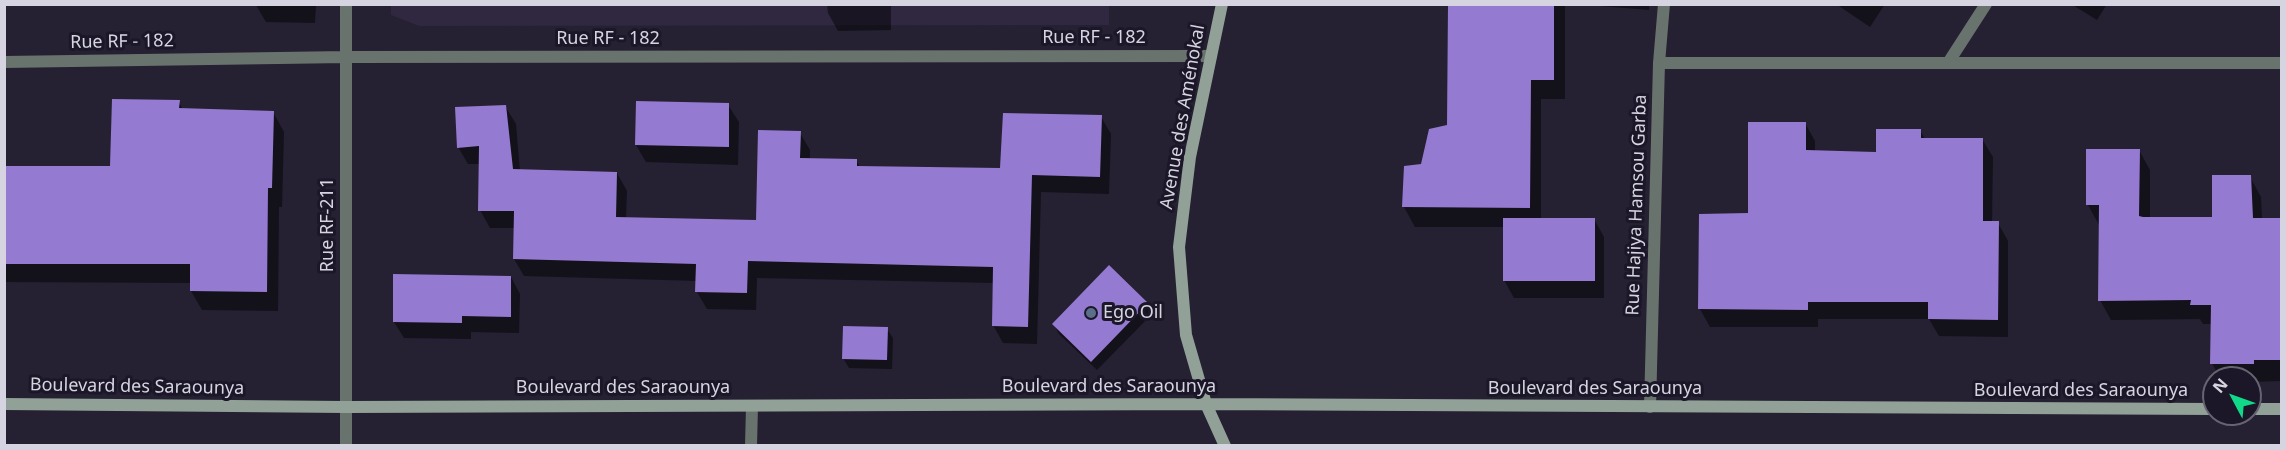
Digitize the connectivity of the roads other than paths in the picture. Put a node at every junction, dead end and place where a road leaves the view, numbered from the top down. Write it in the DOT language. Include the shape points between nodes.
graph roads {
  1 [pos="346,4"];
  2 [pos="1222,4"];
  3 [pos="1664,4"];
  4 [pos="1986,4"];
  5 [pos="1211,56"];
  6 [pos="346,57"];
  7 [pos="4,62"];
  8 [pos="1659,63"];
  9 [pos="1948,63"];
  10 [pos="2282,63"];
  11 [pos="4,404"];
  12 [pos="1206,404"];
  13 [pos="752,406"];
  14 [pos="346,407"];
  15 [pos="1650,407"];
  16 [pos="2202,409"];
  17 [pos="2262,409"];
  18 [pos="2282,409"];
  19 [pos="346,446"];
  20 [pos="752,446"];
  21 [pos="1225,446"];
  1 -- 6 [label="street, Rue RF-211"];
  2 -- 5 [label="main road, Avenue des Aménokal"];
  3 -- 8 [label="street, Rue Hajiya Hamsou Garba"];
  4 -- 9 [label="street"];
  5 -- 6 [label="street, Rue RF - 182"];
  5 -- 12 [label="main road, Avenue des Aménokal" via="1190,158 1179,247 1186,335"];
  6 -- 7 [label="street, Rue RF - 182"];
  6 -- 14 [label="street, Rue RF-211"];
  8 -- 9 [label="street"];
  8 -- 15 [label="street, Rue Hajiya Hamsou Garba"];
  9 -- 10 [label="street"];
  11 -- 14 [label="main road, Boulevard des Saraounya"];
  12 -- 13 [label="main road, Boulevard des Saraounya"];
  12 -- 15 [label="main road, Boulevard des Saraounya"];
  12 -- 21 [label="main road, Avenue des Aménokal"];
  13 -- 14 [label="main road, Boulevard des Saraounya"];
  13 -- 20 [label="street"];
  14 -- 19 [label="street, Rue RF-211"];
  15 -- 16 [label="main road, Boulevard des Saraounya"];
  17 -- 18 [label="main road"];
}
